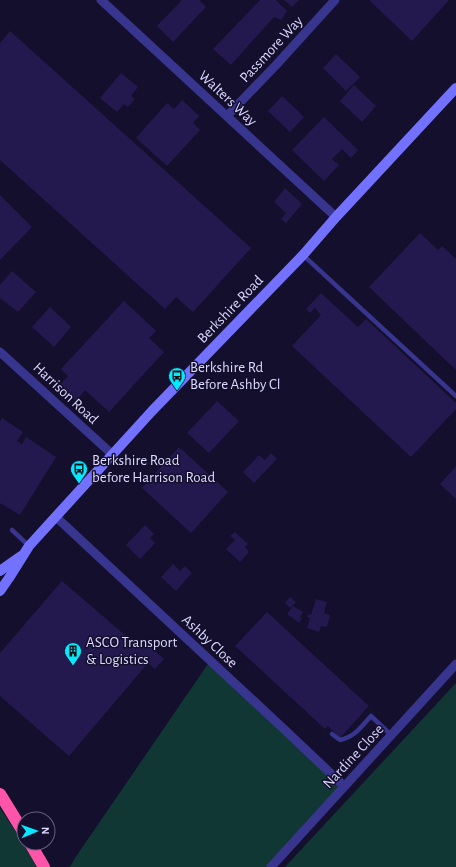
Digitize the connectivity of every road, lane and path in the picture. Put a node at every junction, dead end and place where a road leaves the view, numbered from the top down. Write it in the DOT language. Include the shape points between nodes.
graph roads {
  1 [pos="101,0"];
  2 [pos="335,0"];
  3 [pos="456,88"];
  4 [pos="227,116"];
  5 [pos="336,217"];
  6 [pos="303,255"];
  7 [pos="0,352"];
  8 [pos="456,396"];
  9 [pos="113,455"];
  10 [pos="56,517"];
  11 [pos="12,530"];
  12 [pos="27,549"];
  13 [pos="0,572"];
  14 [pos="0,591"];
  15 [pos="456,664"];
  16 [pos="332,734"];
  17 [pos="391,735"];
  18 [pos="344,786"];
  19 [pos="0,794"];
  20 [pos="16,820"];
  21 [pos="35,851"];
  22 [pos="44,867"];
  23 [pos="271,867"];
  1 -- 4 [label="street, Walters Way"];
  2 -- 4 [label="street, Passmore Way"];
  3 -- 5 [label="main road, Berkshire Road"];
  4 -- 5 [label="street, Walters Way"];
  5 -- 6 [label="main road, Berkshire Road"];
  6 -- 8 [label="lane"];
  6 -- 9 [label="main road, Berkshire Road" via="152,411"];
  7 -- 9 [label="street, Harrison Road"];
  9 -- 10 [label="main road, Berkshire Road"];
  10 -- 12 [label="main road, Berkshire Road"];
  10 -- 18 [label="street, Ashby Close"];
  11 -- 12 [label="lane"];
  12 -- 13 [label="main road, Berkshire Road"];
  12 -- 14 [label="main road, Berkshire Road"];
  15 -- 17 [label="street, Nardine Close"];
  16 -- 17 [label="lane" via="340,740 346,738 356,733 371,716"];
  17 -- 18 [label="street, Nardine Close"];
  18 -- 23 [label="street, Nardine Close"];
  19 -- 20 [label="highway"];
  21 -- 22 [label="highway"];
}
